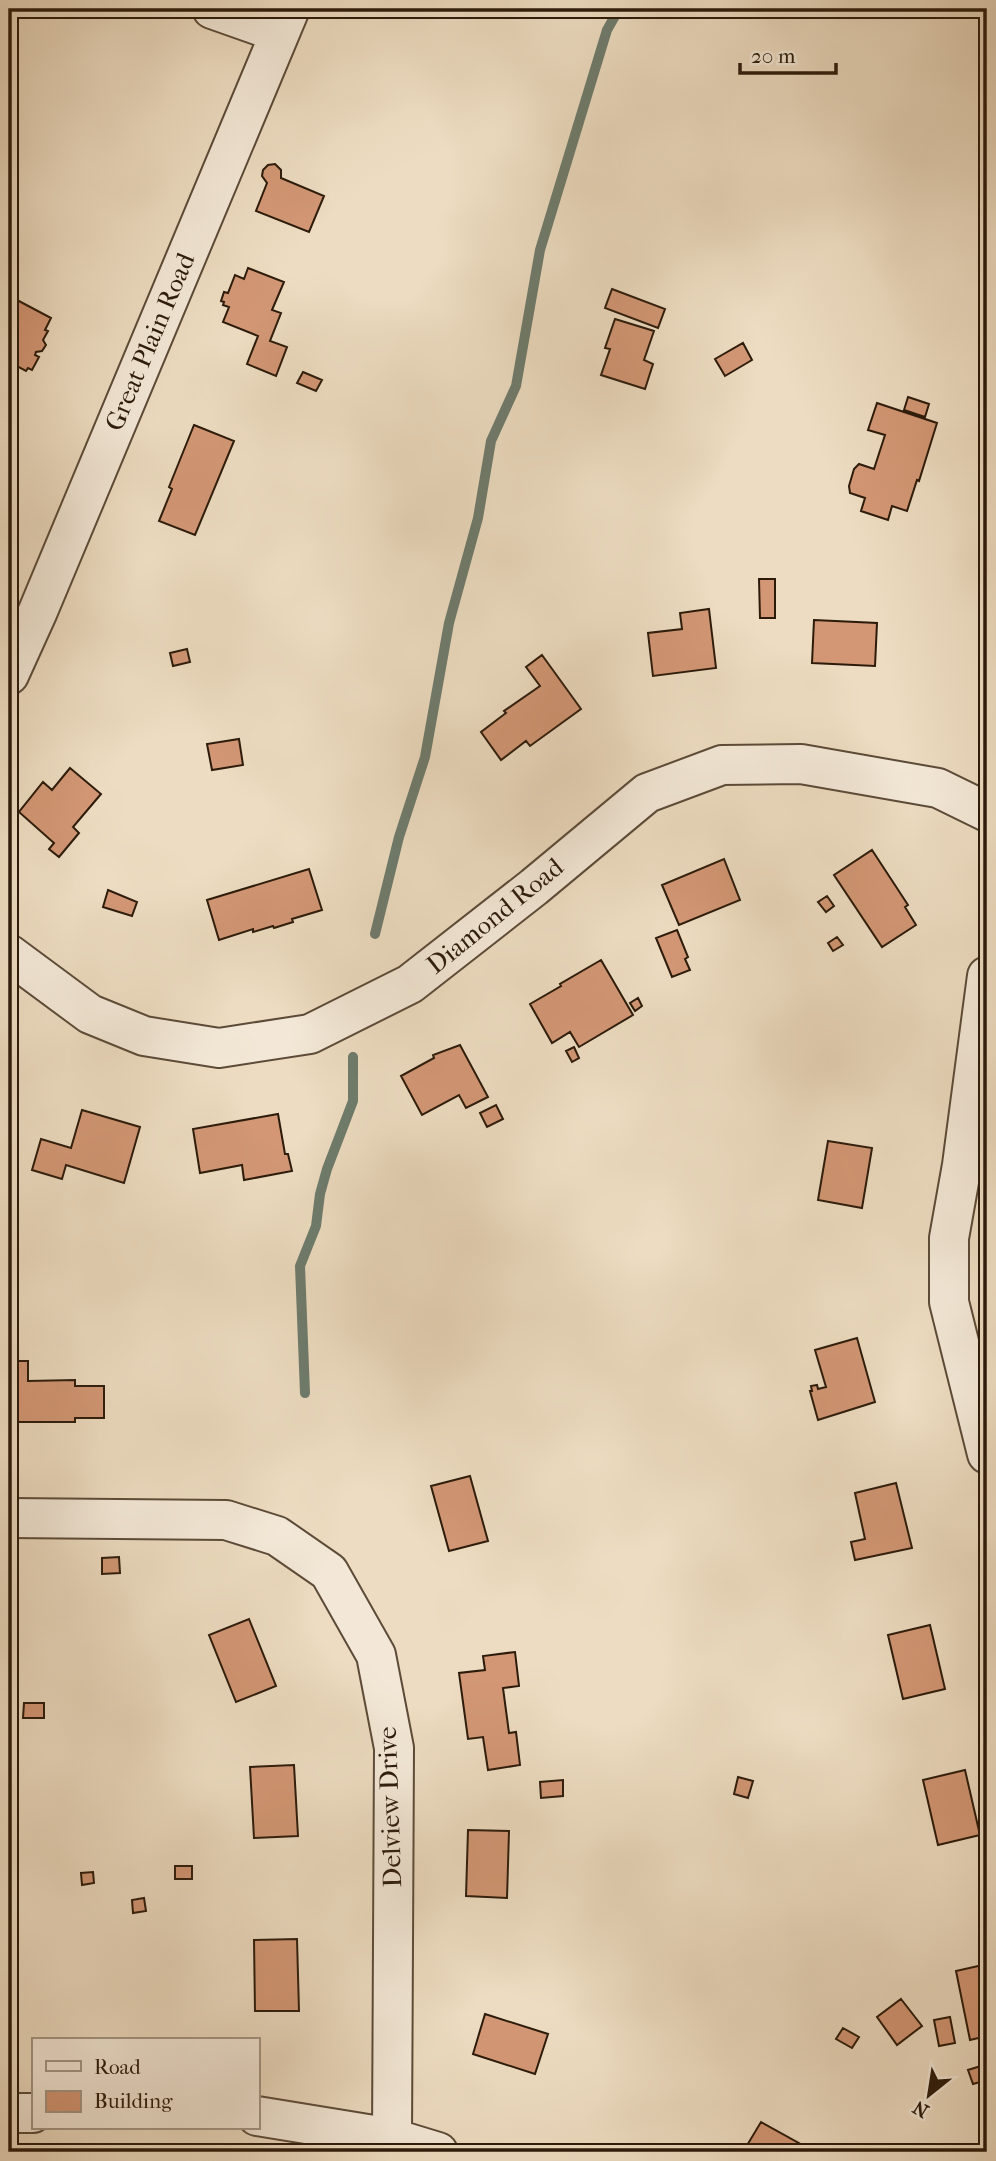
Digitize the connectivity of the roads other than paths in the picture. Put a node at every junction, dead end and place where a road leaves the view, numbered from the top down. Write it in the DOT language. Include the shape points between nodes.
graph roads {
  1 [pos="212,9"];
  2 [pos="285,21"];
  3 [pos="9,675"];
  4 [pos="987,812"];
  5 [pos="9,954"];
  6 [pos="987,976"];
  7 [pos="987,1454"];
  8 [pos="9,1518"];
  9 [pos="9,2113"];
  10 [pos="32,2113"];
  11 [pos="259,2116"];
  12 [pos="392,2138"];
  13 [pos="438,2152"];
  1 -- 2 [label="street"];
  2 -- 3 [label="street, Great Plain Road"];
  4 -- 5 [label="street, Diamond Road" via="938,788 801,764 722,765 646,793 410,984 310,1034 219,1048 144,1036 90,1014"];
  6 -- 7 [label="street" via="948,1238 949,1302"];
  8 -- 12 [label="street, Delview Drive" via="226,1520 277,1536 329,1572 376,1655 394,1748"];
  9 -- 10 [label="street"];
  11 -- 12 [label="street"];
  12 -- 13 [label="street"];
}
